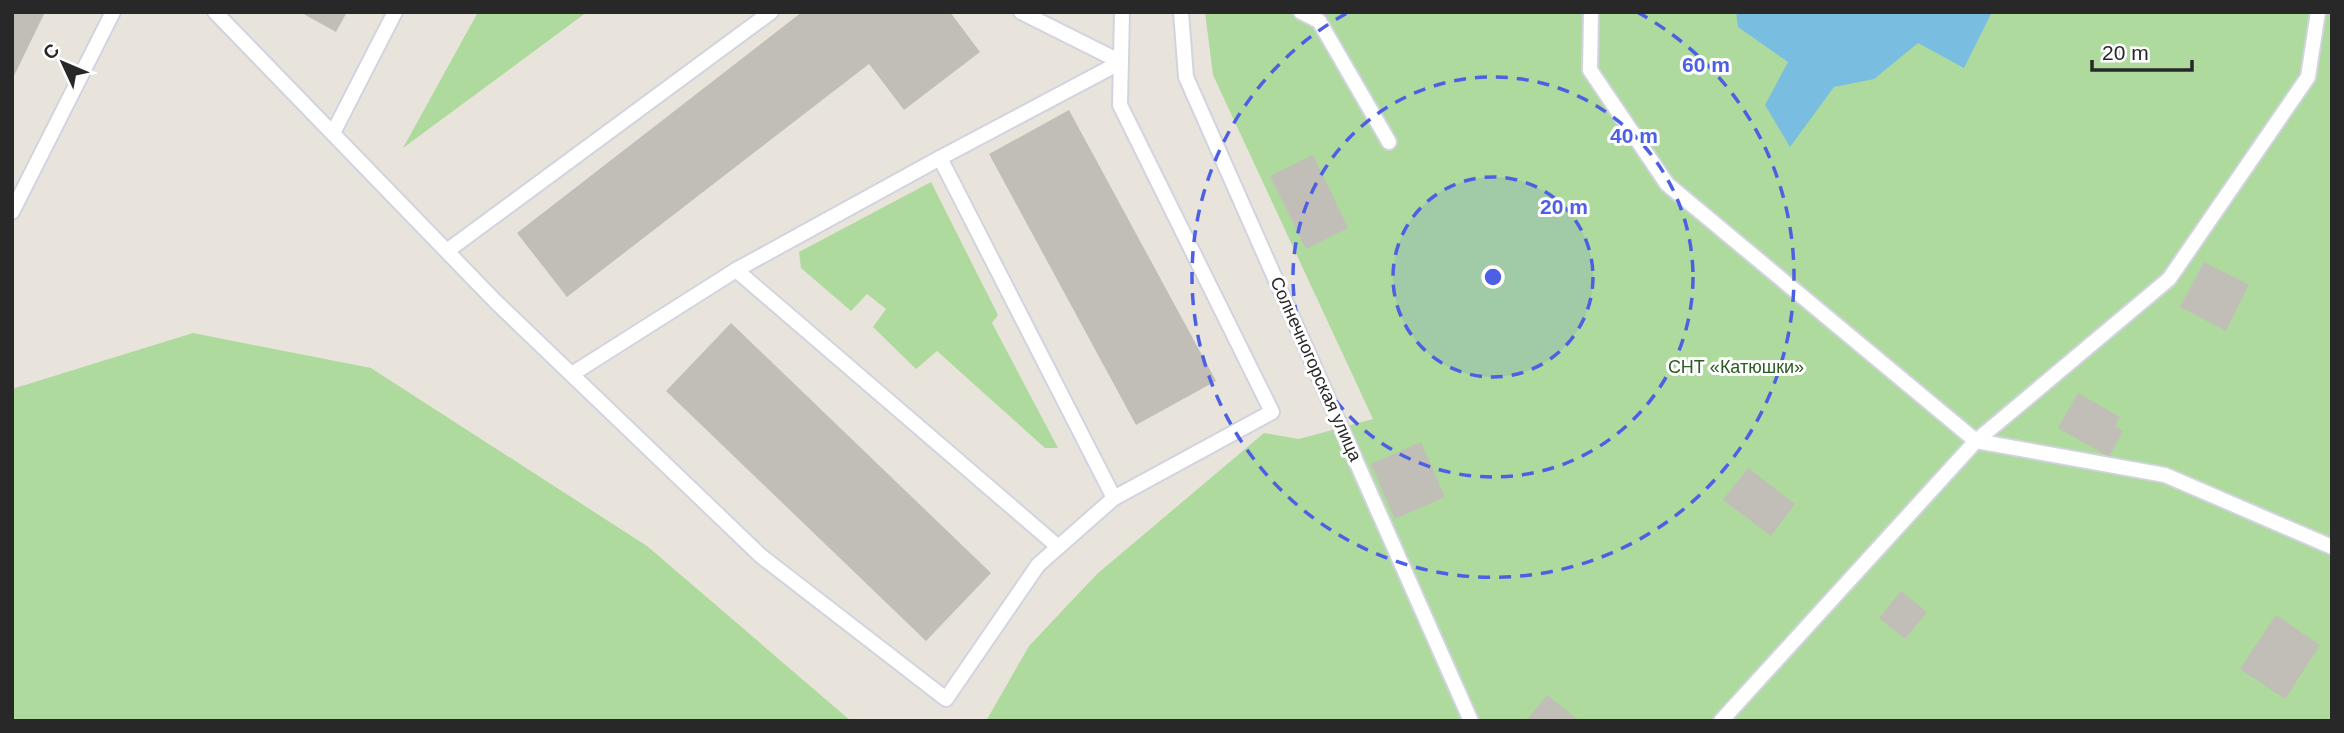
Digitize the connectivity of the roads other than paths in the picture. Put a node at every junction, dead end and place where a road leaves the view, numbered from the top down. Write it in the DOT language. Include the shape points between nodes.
graph roads {
  1 [pos="113,12"];
  2 [pos="215,12"];
  3 [pos="395,12"];
  4 [pos="771,12"];
  5 [pos="1021,12"];
  6 [pos="1122,12"];
  7 [pos="1181,12"];
  8 [pos="1301,12"];
  9 [pos="1591,12"];
  10 [pos="2318,12"];
  11 [pos="1121,62"];
  12 [pos="333,134"];
  13 [pos="1389,142"];
  14 [pos="940,158"];
  15 [pos="12,212"];
  16 [pos="447,251"];
  17 [pos="736,270"];
  18 [pos="572,374"];
  19 [pos="1976,442"];
  20 [pos="1114,498"];
  21 [pos="1056,545"];
  22 [pos="2332,547"];
  23 [pos="1471,721"];
  24 [pos="1721,721"];
  1 -- 15 [label="lane"];
  2 -- 12 [label="lane"];
  3 -- 12 [label="lane"];
  4 -- 16 [label="lane"];
  5 -- 11 [label="lane"];
  6 -- 11 [label="lane"];
  7 -- 23 [label="lane, Солнечногорская улица" via="1186,77"];
  8 -- 13 [label="lane" via="1319,21"];
  9 -- 19 [label="lane" via="1590,70 1667,184"];
  10 -- 19 [label="lane" via="2308,77 2169,279"];
  11 -- 14 [label="lane"];
  11 -- 20 [label="lane" via="1120,105 1272,412"];
  12 -- 16 [label="lane"];
  14 -- 17 [label="lane"];
  14 -- 20 [label="lane"];
  16 -- 18 [label="lane"];
  17 -- 18 [label="lane"];
  17 -- 21 [label="lane"];
  18 -- 21 [label="lane" via="761,556 946,699"];
  19 -- 22 [label="lane" via="2165,475"];
  19 -- 24 [label="lane"];
  20 -- 21 [label="lane"];
}
